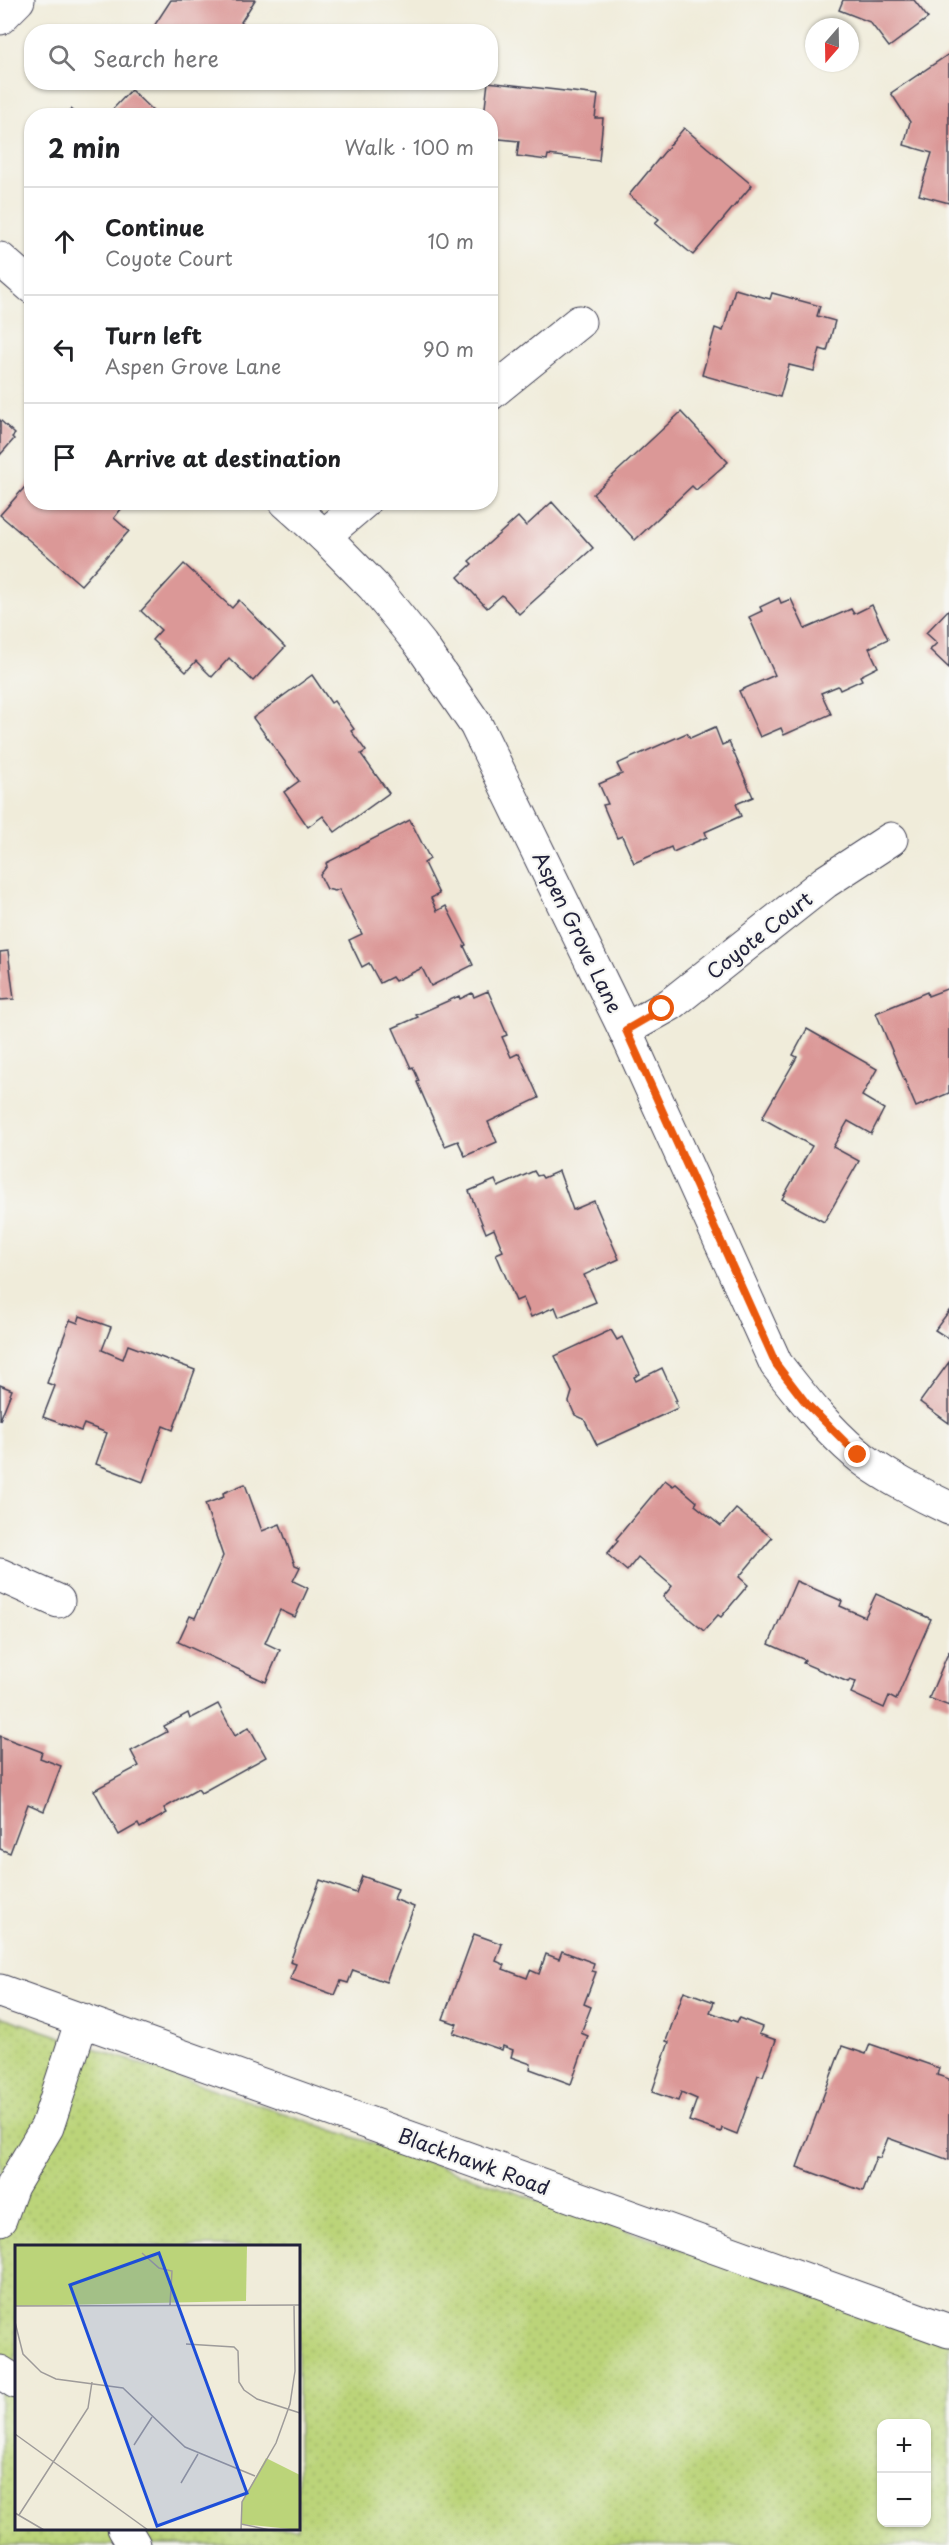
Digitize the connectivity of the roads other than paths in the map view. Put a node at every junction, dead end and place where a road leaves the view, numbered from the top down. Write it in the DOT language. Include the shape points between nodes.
graph roads {
  1 [pos="18,0"];
  2 [pos="0,18"];
  3 [pos="0,259"];
  4 [pos="24,280"];
  5 [pos="579,322"];
  6 [pos="498,388"];
  7 [pos="295,510"];
  8 [pos="355,510"];
  9 [pos="324,536"];
  10 [pos="891,839"];
  11 [pos="626,1030"];
  12 [pos="949,1508"];
  13 [pos="0,1575"];
  14 [pos="58,1601"];
  15 [pos="0,1991"];
  16 [pos="82,2020"];
  17 [pos="0,2219"];
  18 [pos="949,2331"];
  19 [pos="0,2372"];
  20 [pos="15,2381"];
  21 [pos="125,2530"];
  22 [pos="134,2545"];
  1 -- 2 [label="street"];
  3 -- 4 [label="street"];
  5 -- 6 [label="street"];
  7 -- 9 [label="street, Aspen Grove Lane"];
  8 -- 9 [label="street"];
  9 -- 11 [label="street, Aspen Grove Lane" via="374,587 421,645 476,725"];
  10 -- 11 [label="street, Coyote Court" via="825,882 670,1004"];
  11 -- 12 [label="street, Aspen Grove Lane" via="776,1364 806,1403 858,1455"];
  13 -- 14 [label="street"];
  15 -- 16 [label="street, Blackhawk Road"];
  16 -- 17 [label="street" via="47,2127 12,2186"];
  16 -- 18 [label="street, Blackhawk Road"];
  19 -- 20 [label="street"];
  21 -- 22 [label="street"];
}
